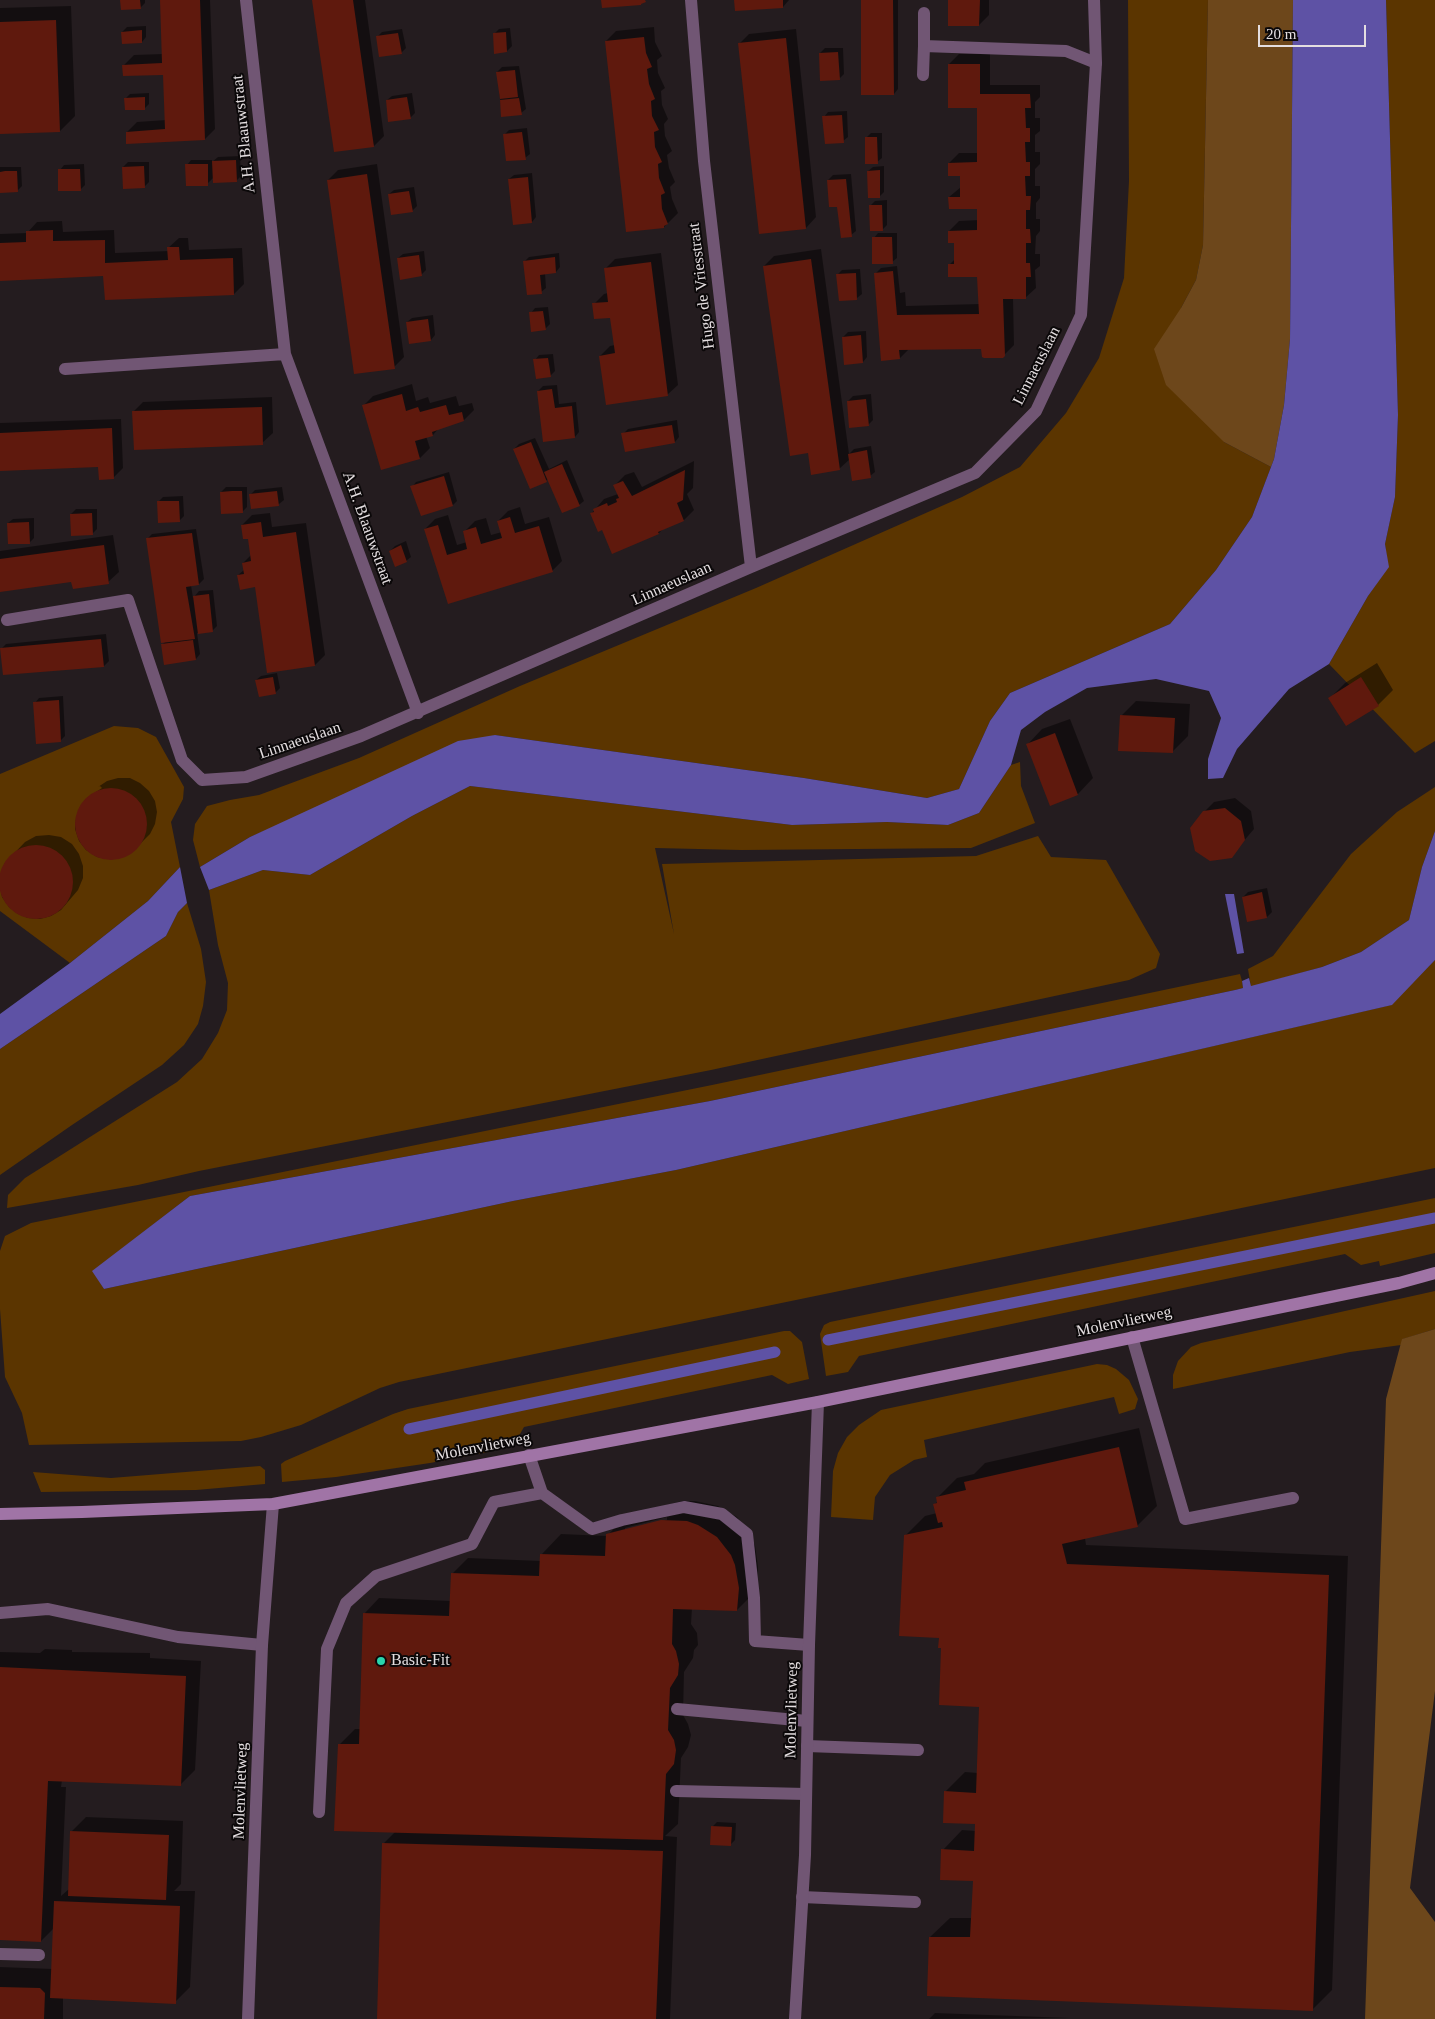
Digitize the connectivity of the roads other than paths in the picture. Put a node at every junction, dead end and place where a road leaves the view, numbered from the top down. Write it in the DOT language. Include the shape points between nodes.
graph roads {
  1 [pos="246,0"];
  2 [pos="691,0"];
  3 [pos="1094,0"];
  4 [pos="924,13"];
  5 [pos="924,46"];
  6 [pos="1096,63"];
  7 [pos="923,76"];
  8 [pos="285,354"];
  9 [pos="65,369"];
  10 [pos="751,567"];
  11 [pos="7,620"];
  12 [pos="418,713"];
  13 [pos="1435,1273"];
  14 [pos="1132,1337"];
  15 [pos="818,1402"];
  16 [pos="529,1455"];
  17 [pos="542,1493"];
  18 [pos="1293,1498"];
  19 [pos="273,1504"];
  20 [pos="0,1514"];
  21 [pos="0,1613"];
  22 [pos="262,1644"];
  23 [pos="809,1645"];
  24 [pos="677,1709"];
  25 [pos="808,1721"];
  26 [pos="807,1746"];
  27 [pos="918,1750"];
  28 [pos="676,1792"];
  29 [pos="806,1794"];
  30 [pos="319,1812"];
  31 [pos="802,1897"];
  32 [pos="915,1902"];
  33 [pos="0,1954"];
  34 [pos="39,1955"];
  35 [pos="248,2019"];
  36 [pos="795,2019"];
  1 -- 8 [label="street, A.H. Blaauwstraat"];
  2 -- 10 [label="street, Hugo de Vriesstraat" via="704,161"];
  3 -- 6 [label="street, Linnaeuslaan"];
  4 -- 5 [label="street"];
  5 -- 6 [label="street" via="1066,51"];
  5 -- 7 [label="street"];
  6 -- 10 [label="street, Linnaeuslaan" via="1081,315 1036,411 975,473"];
  8 -- 9 [label="street"];
  8 -- 12 [label="street, A.H. Blaauwstraat"];
  10 -- 12 [label="street, Linnaeuslaan"];
  11 -- 12 [label="street, Linnaeuslaan" via="128,600 182,760 202,780 246,777"];
  13 -- 14 [label="street, Molenvlietweg"];
  14 -- 15 [label="street, Molenvlietweg"];
  14 -- 18 [label="street" via="1185,1519"];
  15 -- 16 [label="street, Molenvlietweg"];
  15 -- 23 [label="street, Molenvlietweg"];
  16 -- 17 [label="street"];
  16 -- 19 [label="street, Molenvlietweg"];
  17 -- 23 [label="street" via="592,1529 684,1507 722,1514 747,1534 755,1641"];
  17 -- 30 [label="street" via="494,1502 472,1544 376,1576 346,1603 327,1648"];
  19 -- 20 [label="street, Molenvlietweg"];
  19 -- 22 [label="street, Molenvlietweg"];
  21 -- 22 [label="street" via="48,1609 178,1637"];
  22 -- 35 [label="street, Molenvlietweg"];
  23 -- 25 [label="street, Molenvlietweg"];
  24 -- 25 [label="street"];
  25 -- 26 [label="street, Molenvlietweg"];
  26 -- 27 [label="street"];
  26 -- 29 [label="street, Molenvlietweg"];
  28 -- 29 [label="street"];
  29 -- 31 [label="street, Molenvlietweg"];
  31 -- 32 [label="street"];
  31 -- 36 [label="street, Molenvlietweg"];
  33 -- 34 [label="street"];
}
